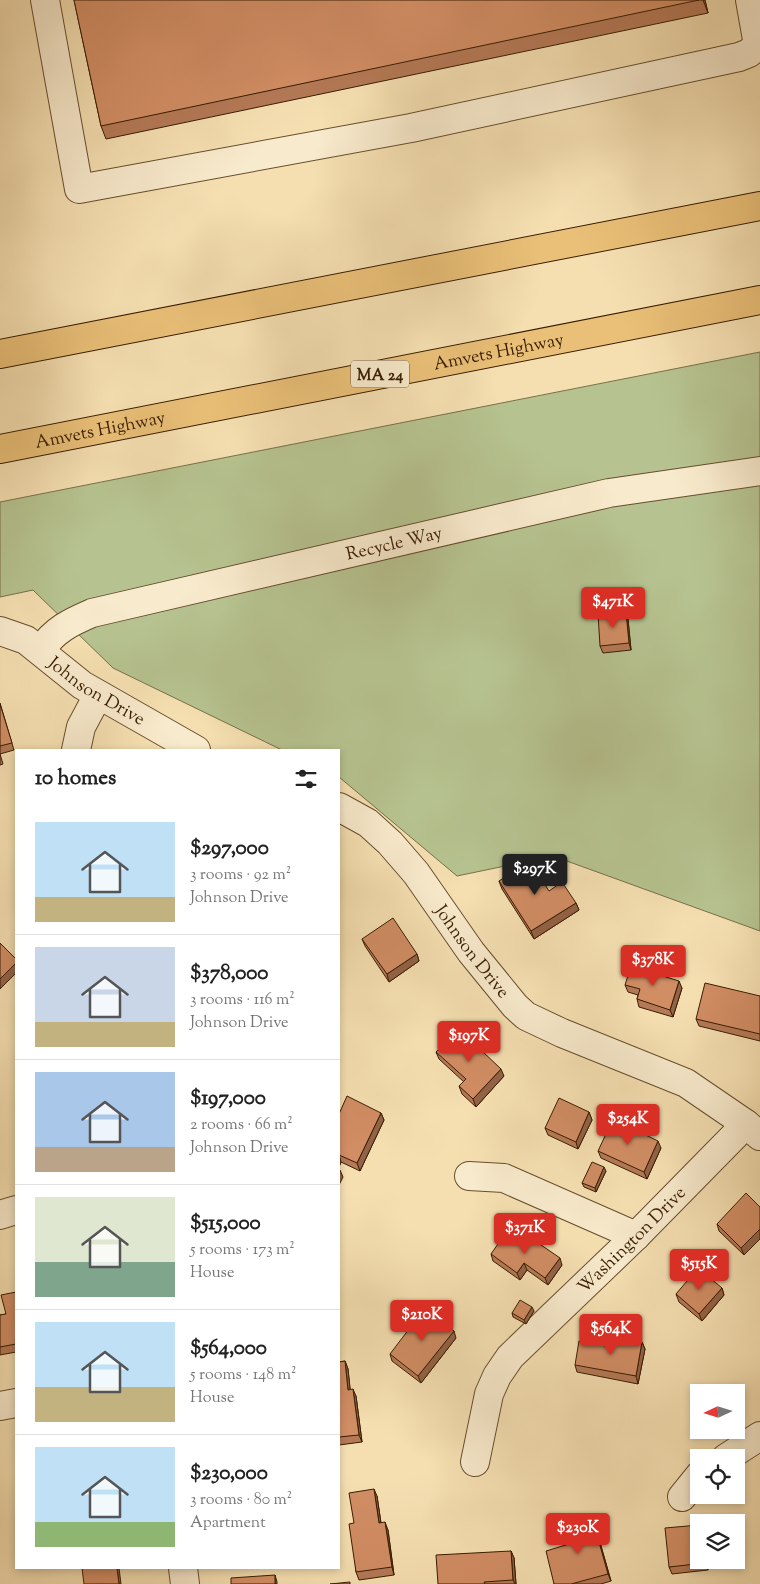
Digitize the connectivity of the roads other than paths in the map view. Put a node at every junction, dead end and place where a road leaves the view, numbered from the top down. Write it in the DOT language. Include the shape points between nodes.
graph roads {
  1 [pos="45,0"];
  2 [pos="750,0"];
  3 [pos="759,44"];
  4 [pos="760,206"];
  5 [pos="760,300"];
  6 [pos="0,354"];
  7 [pos="0,448"];
  8 [pos="760,471"];
  9 [pos="0,631"];
  10 [pos="41,650"];
  11 [pos="98,695"];
  12 [pos="76,749"];
  13 [pos="194,749"];
  14 [pos="340,808"];
  15 [pos="753,1130"];
  16 [pos="469,1176"];
  17 [pos="15,1210"];
  18 [pos="0,1215"];
  19 [pos="636,1236"];
  20 [pos="15,1402"];
  21 [pos="0,1406"];
  22 [pos="760,1436"];
  23 [pos="740,1449"];
  24 [pos="475,1462"];
  25 [pos="690,1487"];
  26 [pos="682,1497"];
  27 [pos="183,1569"];
  28 [pos="184,1584"];
  1 -- 3 [label="street" via="79,189 420,126 739,57"];
  2 -- 3 [label="street"];
  4 -- 6 [label="highway"];
  5 -- 7 [label="highway, Amvets Highway / MA 24"];
  8 -- 10 [label="street, Recycle Way" via="609,493 92,613 65,625 47,640"];
  9 -- 10 [label="street, Johnson Drive" via="26,640"];
  10 -- 11 [label="street, Johnson Drive"];
  11 -- 12 [label="street" via="81,727"];
  11 -- 13 [label="street, Johnson Drive"];
  14 -- 15 [label="street, Johnson Drive" via="368,823 390,843 471,952 514,1006 526,1016 686,1083"];
  15 -- 19 [label="street, Washington Drive"];
  16 -- 19 [label="street" via="504,1178"];
  17 -- 18 [label="street"];
  19 -- 24 [label="street, Washington Drive" via="510,1357 489,1394"];
  20 -- 21 [label="street"];
  22 -- 23 [label="street"];
  25 -- 26 [label="street"];
  27 -- 28 [label="street"];
}
